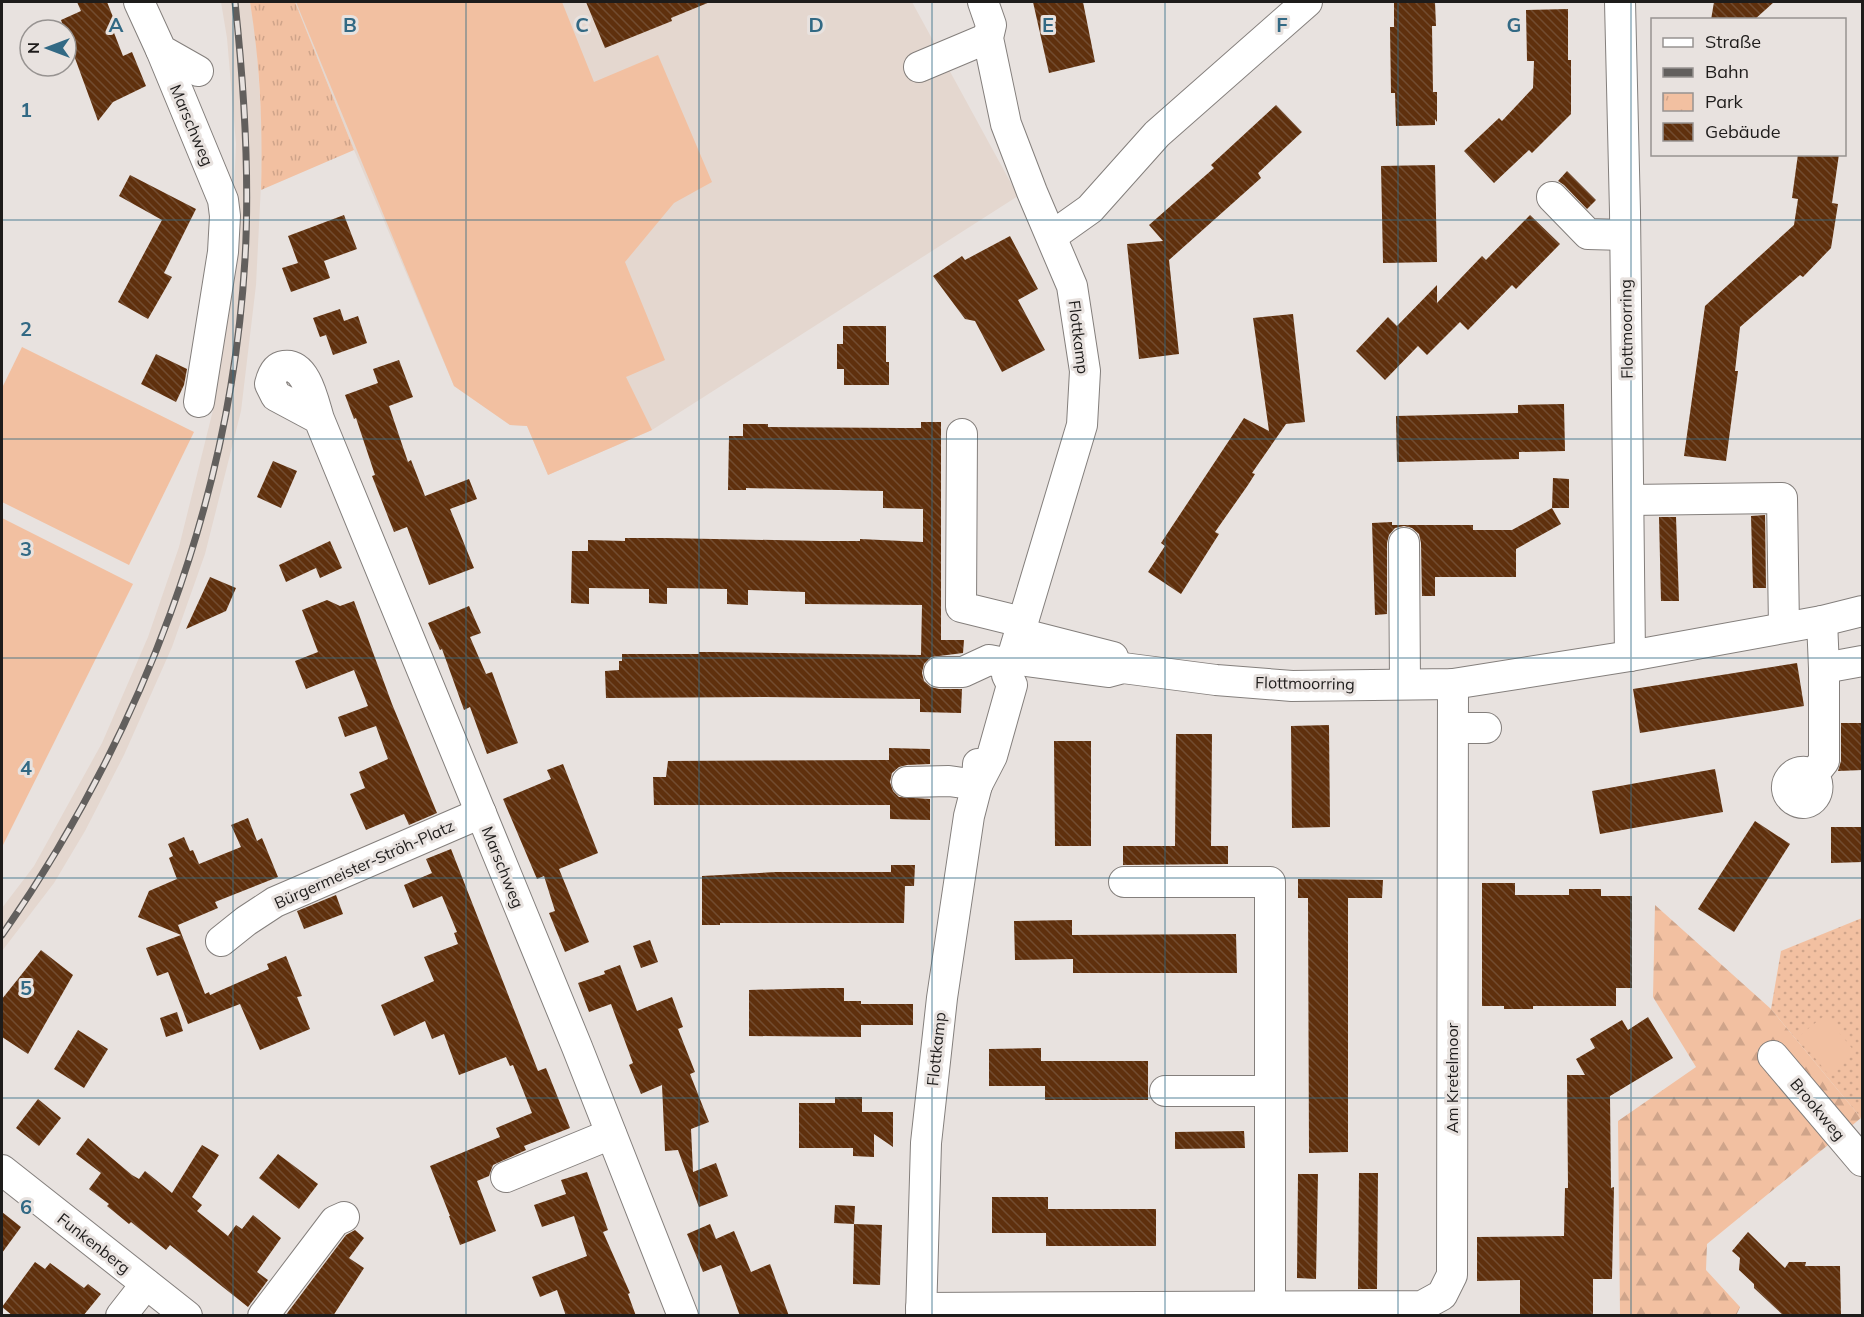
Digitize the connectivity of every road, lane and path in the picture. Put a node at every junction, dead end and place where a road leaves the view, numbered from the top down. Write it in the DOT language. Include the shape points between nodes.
graph roads {
  1 [pos="139,2"];
  2 [pos="967,2"];
  3 [pos="983,2"];
  4 [pos="1307,2"];
  5 [pos="1620,2"];
  6 [pos="988,38"];
  7 [pos="161,50"];
  8 [pos="919,67"];
  9 [pos="198,71"];
  10 [pos="1552,197"];
  11 [pos="1631,220"];
  12 [pos="1052,236"];
  13 [pos="199,402"];
  14 [pos="319,419"];
  15 [pos="962,434"];
  16 [pos="1629,500"];
  17 [pos="1404,543"];
  18 [pos="1863,611"];
  19 [pos="1822,621"];
  20 [pos="1784,627"];
  21 [pos="1014,651"];
  22 [pos="1630,656"];
  23 [pos="1863,662"];
  24 [pos="1824,668"];
  25 [pos="939,672"];
  26 [pos="1405,684"];
  27 [pos="1453,684"];
  28 [pos="1453,728"];
  29 [pos="1486,728"];
  30 [pos="1814,775"];
  31 [pos="907,782"];
  32 [pos="977,785"];
  33 [pos="481,813"];
  34 [pos="1124,882"];
  35 [pos="221,941"];
  36 [pos="1773,1056"];
  37 [pos="1165,1091"];
  38 [pos="1270,1091"];
  39 [pos="611,1134"];
  40 [pos="1863,1161"];
  41 [pos="2,1170"];
  42 [pos="506,1177"];
  43 [pos="344,1217"];
  44 [pos="146,1284"];
  45 [pos="1270,1307"];
  46 [pos="921,1312"];
  47 [pos="121,1316"];
  48 [pos="187,1316"];
  49 [pos="263,1316"];
  50 [pos="683,1316"];
  1 -- 7 [label="street, Marschweg"];
  2 -- 6 [label="street, Flottkamp" via="979,29"];
  3 -- 6 [label="street, Flottkamp" via="991,25"];
  4 -- 12 [label="street" via="1156,134 1090,208"];
  5 -- 11 [label="street, Flottmoorring"];
  6 -- 8 [label="street"];
  6 -- 12 [label="street, Flottkamp" via="1006,124"];
  7 -- 9 [label="street, Marschweg"];
  7 -- 13 [label="street, Marschweg" via="223,200 225,216 223,252"];
  10 -- 11 [label="street" via="1588,234"];
  11 -- 16 [label="street, Flottmoorring" via="1636,266"];
  12 -- 21 [label="street, Flottkamp" via="1072,286 1085,371 1082,425"];
  14 -- 33 [label="street, Marschweg"];
  15 -- 21 [label="street" via="961,607"];
  16 -- 20 [label="street" via="1782,498"];
  16 -- 22 [label="street, Flottmoorring"];
  17 -- 26 [label="street"];
  18 -- 19 [label="street, Flottmoorring"];
  19 -- 20 [label="street, Flottmoorring"];
  19 -- 24 [label="street"];
  20 -- 22 [label="street, Flottmoorring"];
  21 -- 25 [label="street" via="963,672"];
  21 -- 26 [label="street, Flottmoorring" via="1108,672 1123,668 1292,686"];
  21 -- 32 [label="street, Flottkamp" via="996,678 979,744"];
  22 -- 27 [label="street, Flottmoorring"];
  23 -- 24 [label="street"];
  24 -- 30 [label="street" via="1824,761"];
  26 -- 27 [label="street, Flottmoorring"];
  27 -- 28 [label="street, Am Kretelmoor"];
  28 -- 29 [label="street"];
  28 -- 45 [label="street, Am Kretelmoor" via="1452,1275 1443,1296 1422,1306"];
  31 -- 32 [label="street"];
  32 -- 46 [label="street, Flottkamp" via="939,1020 926,1143"];
  33 -- 35 [label="street, Bürgermeister-Ströh-Platz" via="275,902"];
  33 -- 39 [label="street, Marschweg"];
  34 -- 38 [label="street" via="1270,882"];
  36 -- 40 [label="street, Brookweg"];
  37 -- 38 [label="street"];
  38 -- 45 [label="street"];
  39 -- 42 [label="street"];
  39 -- 50 [label="street, Marschweg"];
  41 -- 44 [label="street, Funkenberg"];
  43 -- 49 [label="street" via="335,1221"];
  44 -- 47 [label="street"];
  44 -- 48 [label="street, Funkenberg"];
  45 -- 46 [label="street, Am Kretelmoor"];
}
